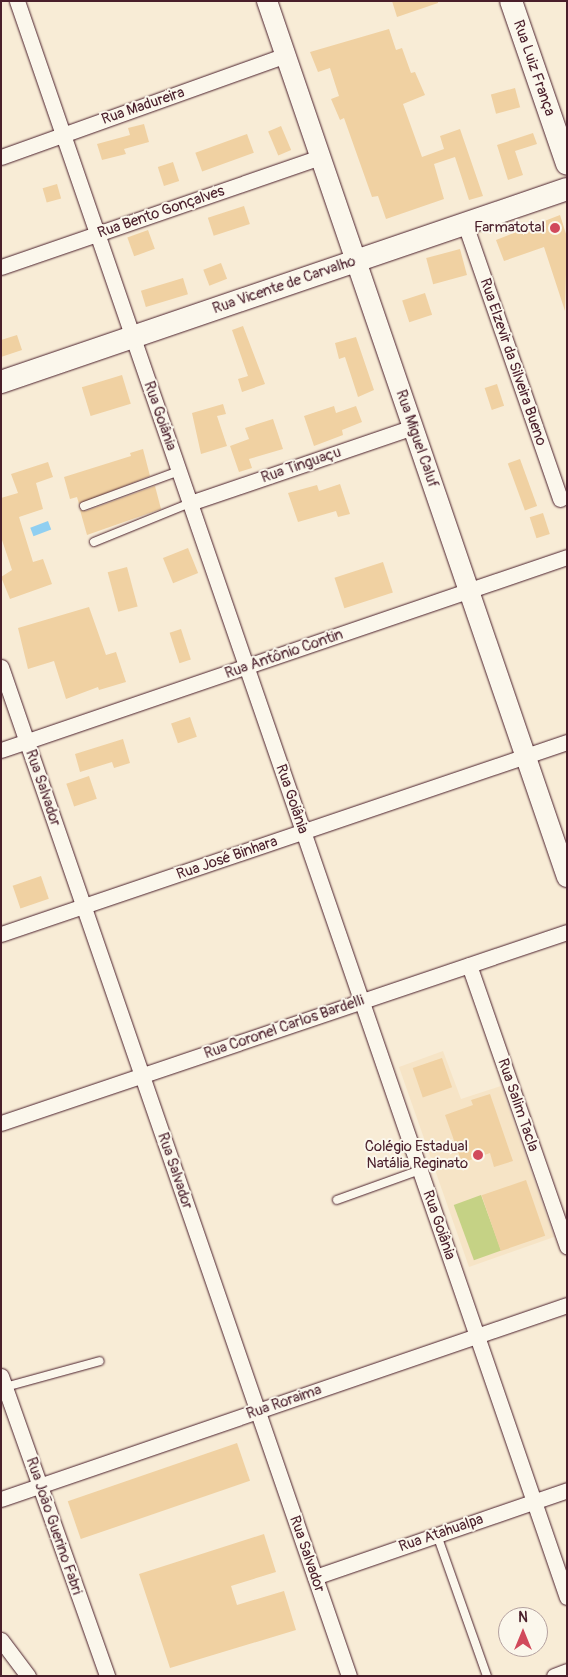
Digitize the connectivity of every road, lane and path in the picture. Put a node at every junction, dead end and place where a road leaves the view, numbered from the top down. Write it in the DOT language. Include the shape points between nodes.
graph roads {
  1 [pos="267,1"];
  2 [pos="511,1"];
  3 [pos="22,3"];
  4 [pos="286,55"];
  5 [pos="63,134"];
  6 [pos="1,157"];
  7 [pos="321,157"];
  8 [pos="567,164"];
  9 [pos="567,189"];
  10 [pos="465,224"];
  11 [pos="97,234"];
  12 [pos="356,261"];
  13 [pos="1,267"];
  14 [pos="133,337"];
  15 [pos="1,382"];
  16 [pos="413,427"];
  17 [pos="179,471"];
  18 [pos="560,499"];
  19 [pos="190,503"];
  20 [pos="84,506"];
  21 [pos="94,542"];
  22 [pos="567,557"];
  23 [pos="469,590"];
  24 [pos="1,667"];
  25 [pos="246,667"];
  26 [pos="27,742"];
  27 [pos="567,742"];
  28 [pos="1,750"];
  29 [pos="526,756"];
  30 [pos="303,832"];
  31 [pos="567,877"];
  32 [pos="84,906"];
  33 [pos="567,932"];
  34 [pos="1,934"];
  35 [pos="469,965"];
  36 [pos="362,1001"];
  37 [pos="142,1075"];
  38 [pos="1,1123"];
  39 [pos="420,1170"];
  40 [pos="337,1200"];
  41 [pos="567,1246"];
  42 [pos="567,1305"];
  43 [pos="477,1336"];
  44 [pos="100,1361"];
  45 [pos="3,1381"];
  46 [pos="257,1411"];
  47 [pos="40,1485"];
  48 [pos="567,1490"];
  49 [pos="1,1499"];
  50 [pos="534,1501"];
  51 [pos="437,1535"];
  52 [pos="315,1577"];
  53 [pos="567,1597"];
  54 [pos="1,1640"];
  55 [pos="567,1671"];
  56 [pos="28,1676"];
  57 [pos="107,1676"];
  58 [pos="349,1676"];
  59 [pos="487,1676"];
  60 [pos="554,1676"];
  1 -- 4 [label="street, Rua Miguel Caluf"];
  2 -- 8 [label="main road, Rua Luiz França"];
  3 -- 5 [label="street, Rua Goiânia"];
  4 -- 5 [label="street, Rua Madureira"];
  4 -- 7 [label="street, Rua Miguel Caluf"];
  5 -- 6 [label="street, Rua Madureira"];
  5 -- 11 [label="street, Rua Goiânia"];
  7 -- 11 [label="street, Rua Bento Gonçalves"];
  7 -- 12 [label="street, Rua Miguel Caluf"];
  9 -- 10 [label="main road, Rua Vicente de Carvalho"];
  10 -- 12 [label="main road, Rua Vicente de Carvalho"];
  10 -- 18 [label="street, Rua Elzevir da Silveira Bueno"];
  11 -- 13 [label="street, Rua Bento Gonçalves"];
  11 -- 14 [label="street, Rua Goiânia"];
  12 -- 14 [label="main road, Rua Vicente de Carvalho"];
  12 -- 16 [label="street, Rua Miguel Caluf"];
  14 -- 15 [label="main road, Rua Vicente de Carvalho"];
  14 -- 17 [label="street, Rua Goiânia"];
  16 -- 19 [label="street, Rua Tinguaçu"];
  16 -- 23 [label="street, Rua Miguel Caluf"];
  17 -- 19 [label="street, Rua Goiânia"];
  17 -- 20 [label="lane"];
  19 -- 21 [label="lane"];
  19 -- 25 [label="street, Rua Goiânia"];
  22 -- 23 [label="street, Rua Antônio Contin"];
  23 -- 25 [label="street, Rua Antônio Contin"];
  23 -- 29 [label="street, Rua Miguel Caluf"];
  24 -- 26 [label="street, Rua Salvador"];
  25 -- 26 [label="street, Rua Antônio Contin"];
  25 -- 30 [label="street, Rua Goiânia"];
  26 -- 28 [label="street, Rua Antônio Contin"];
  26 -- 32 [label="street, Rua Salvador"];
  27 -- 29 [label="street, Rua José Binhara"];
  29 -- 30 [label="street, Rua José Binhara"];
  29 -- 31 [label="street, Rua Miguel Caluf"];
  30 -- 32 [label="street, Rua José Binhara"];
  30 -- 36 [label="street, Rua Goiânia"];
  32 -- 34 [label="street, Rua José Binhara"];
  32 -- 37 [label="street, Rua Salvador"];
  33 -- 35 [label="street, Rua Coronel Carlos Bardelli"];
  35 -- 36 [label="street, Rua Coronel Carlos Bardelli"];
  35 -- 41 [label="street, Rua Salim Tacla"];
  36 -- 37 [label="street, Rua Coronel Carlos Bardelli"];
  36 -- 39 [label="street, Rua Goiânia"];
  37 -- 38 [label="street, Rua Coronel Carlos Bardelli"];
  37 -- 46 [label="street, Rua Salvador"];
  39 -- 40 [label="lane"];
  39 -- 43 [label="street, Rua Goiânia"];
  42 -- 43 [label="street, Rua Roraima"];
  43 -- 46 [label="street, Rua Roraima"];
  43 -- 50 [label="street, Rua Goiânia"];
  44 -- 45 [label="lane"];
  45 -- 47 [label="street, Rua João Guerino Fabri"];
  46 -- 47 [label="street, Rua Roraima"];
  46 -- 52 [label="street, Rua Salvador"];
  47 -- 49 [label="street, Rua Roraima"];
  47 -- 57 [label="street, Rua João Guerino Fabri"];
  48 -- 50 [label="street, Rua Atahualpa"];
  50 -- 51 [label="street, Rua Atahualpa"];
  50 -- 53 [label="street, Rua Goiânia"];
  51 -- 52 [label="street, Rua Atahualpa"];
  51 -- 59 [label="lane"];
  52 -- 58 [label="street, Rua Salvador"];
  54 -- 56 [label="street"];
  55 -- 60 [label="street"];
}
